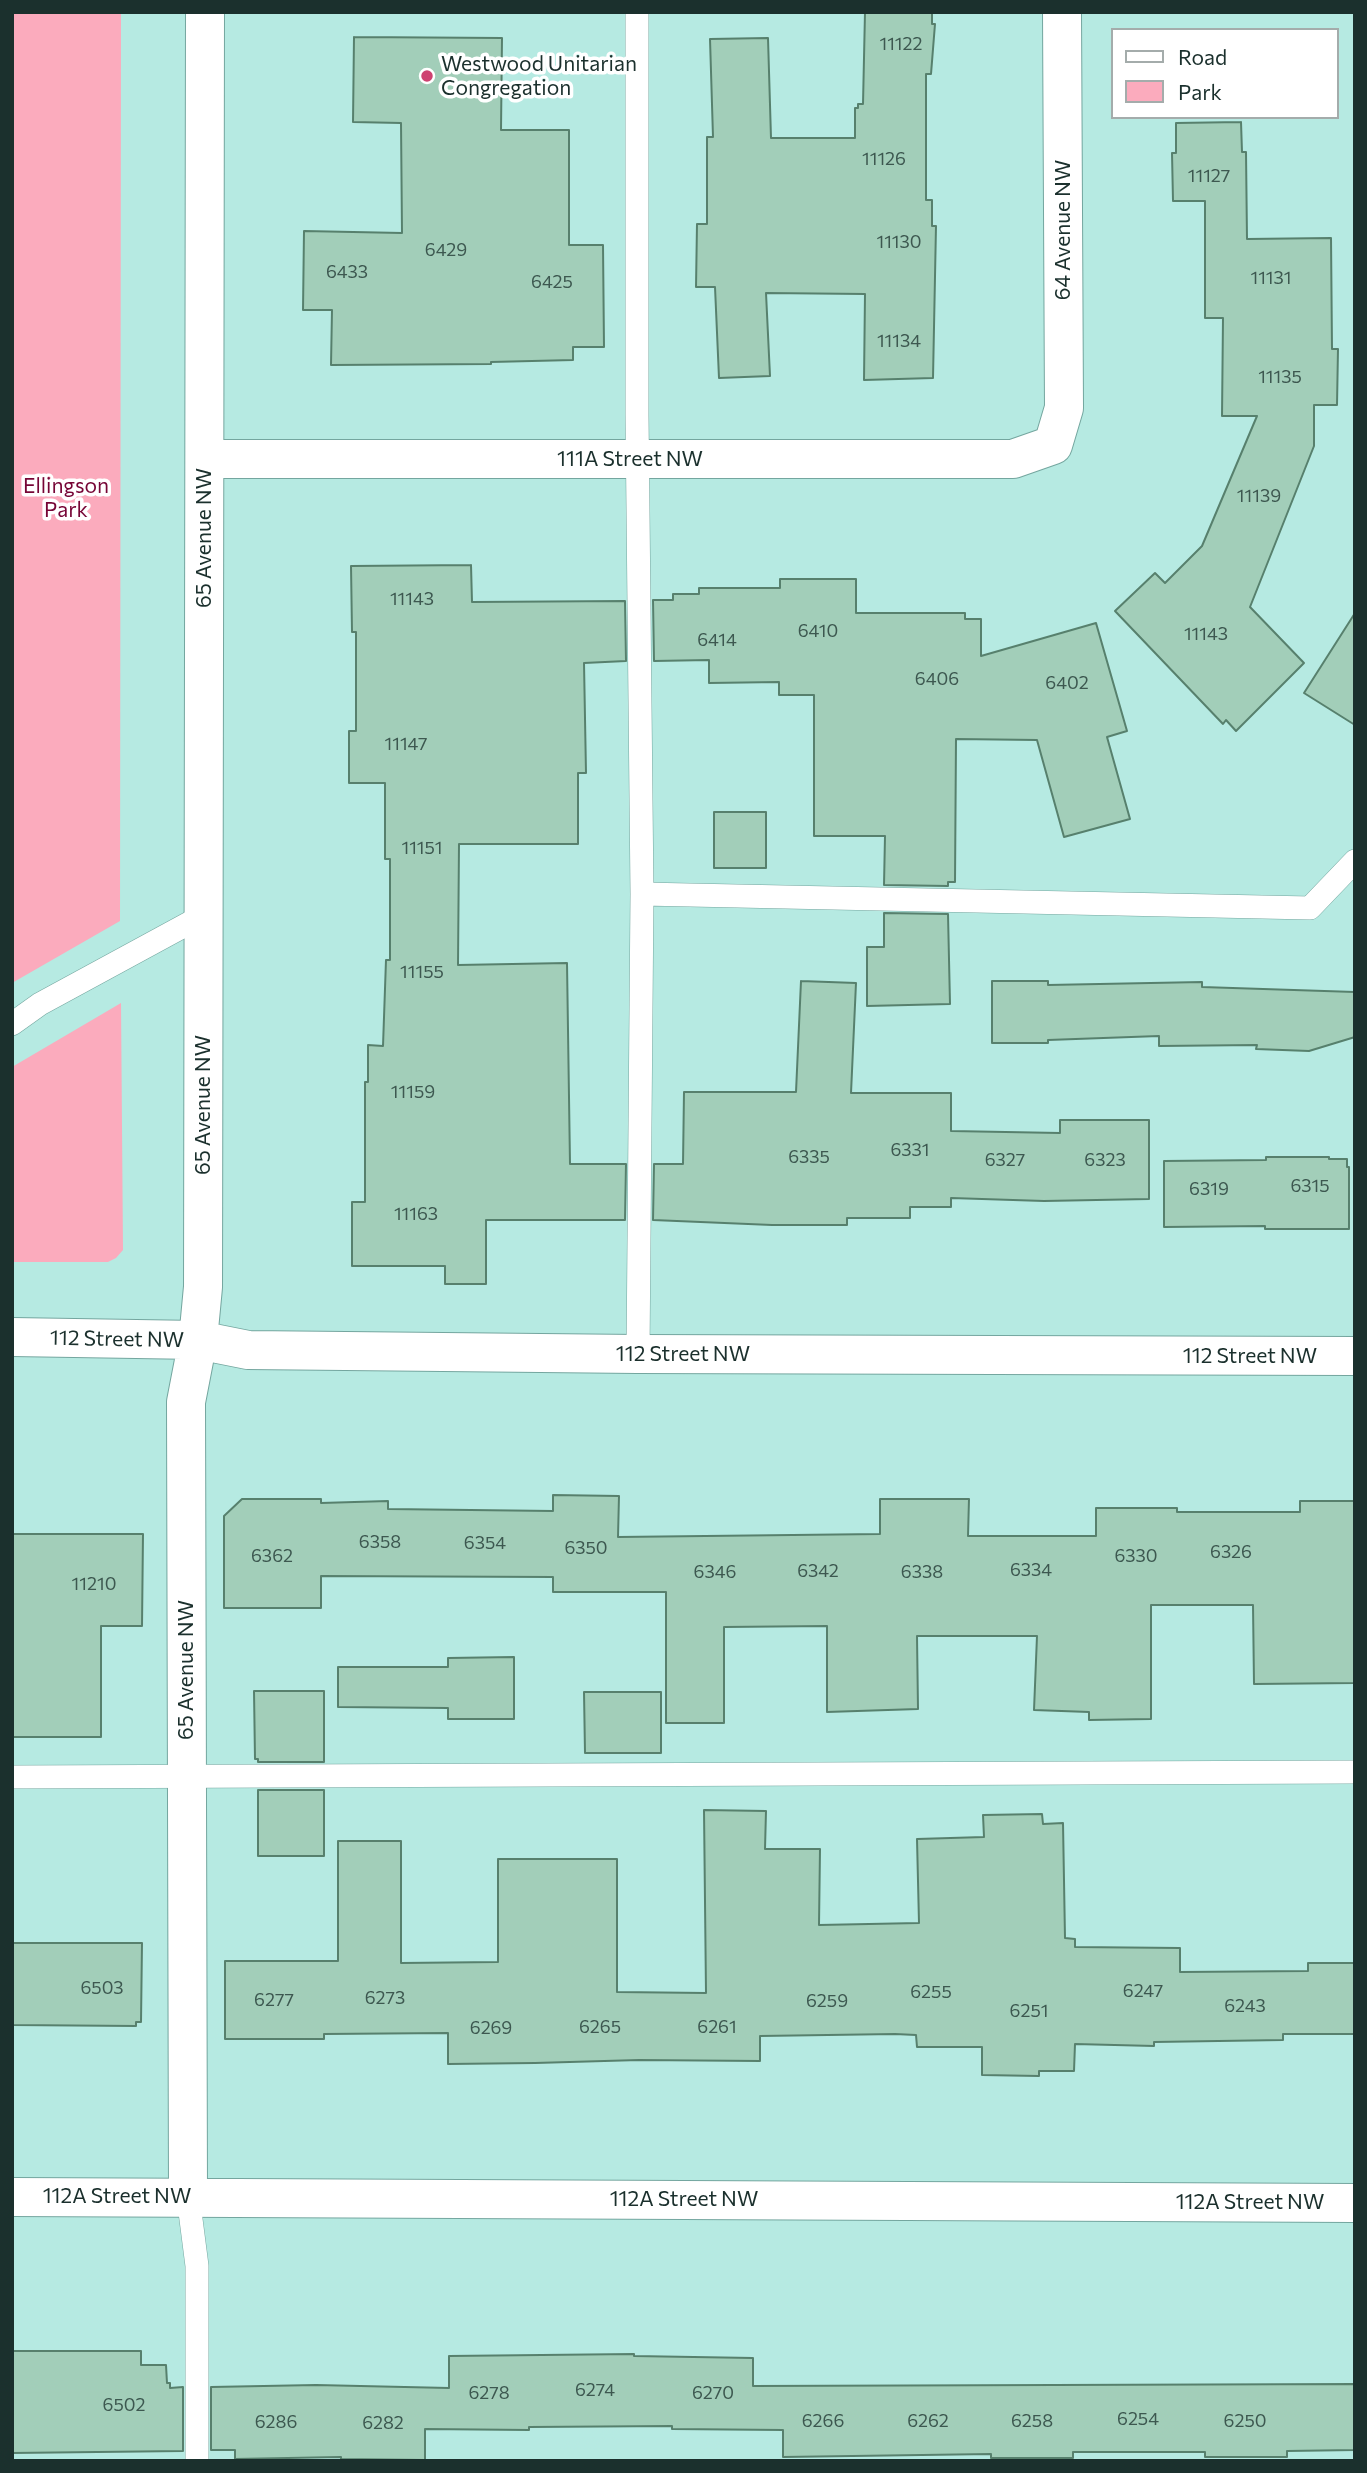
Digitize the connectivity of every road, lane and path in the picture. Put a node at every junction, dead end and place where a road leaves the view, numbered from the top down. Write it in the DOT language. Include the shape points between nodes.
graph roads {
  1 [pos="205,12"];
  2 [pos="637,12"];
  3 [pos="1062,12"];
  4 [pos="1053,445"];
  5 [pos="205,459"];
  6 [pos="638,459"];
  7 [pos="1355,861"];
  8 [pos="642,894"];
  9 [pos="204,915"];
  10 [pos="12,1024"];
  11 [pos="12,1338"];
  12 [pos="198,1340"];
  13 [pos="638,1354"];
  14 [pos="1355,1356"];
  15 [pos="1355,1772"];
  16 [pos="12,1777"];
  17 [pos="187,1777"];
  18 [pos="188,2196"];
  19 [pos="12,2197"];
  20 [pos="1355,2203"];
  21 [pos="197,2461"];
  1 -- 5 [label="street, 65 Avenue NW"];
  2 -- 6 [label="lane"];
  3 -- 4 [label="street, 64 Avenue NW" via="1064,408"];
  4 -- 6 [label="street, 111A Street NW" via="1013,459"];
  5 -- 6 [label="street, 111A Street NW"];
  5 -- 9 [label="street, 65 Avenue NW"];
  6 -- 8 [label="lane"];
  7 -- 8 [label="lane" via="1310,908"];
  8 -- 13 [label="lane"];
  9 -- 10 [label="lane" via="40,1004"];
  9 -- 12 [label="street, 65 Avenue NW" via="203,1287"];
  11 -- 12 [label="street, 112 Street NW"];
  12 -- 13 [label="street, 112 Street NW" via="248,1350"];
  12 -- 17 [label="street, 65 Avenue NW" via="186,1402"];
  13 -- 14 [label="street, 112 Street NW"];
  15 -- 17 [label="lane"];
  16 -- 17 [label="lane"];
  17 -- 18 [label="street, 65 Avenue NW"];
  18 -- 19 [label="street, 112A Street NW"];
  18 -- 20 [label="street, 112A Street NW"];
  18 -- 21 [label="lane" via="197,2266"];
}
